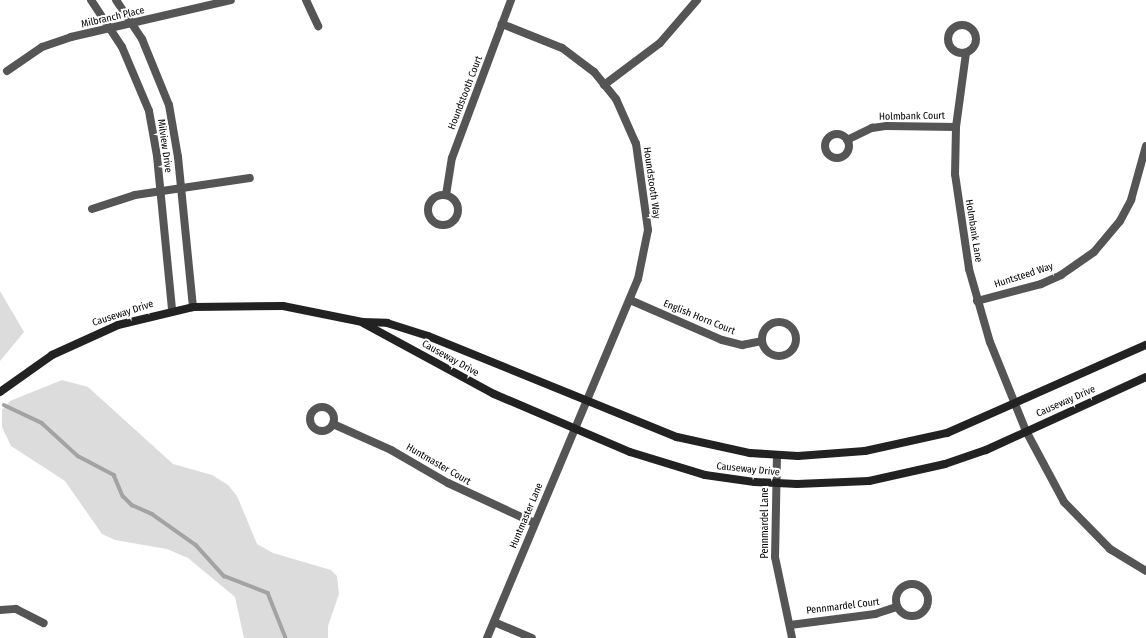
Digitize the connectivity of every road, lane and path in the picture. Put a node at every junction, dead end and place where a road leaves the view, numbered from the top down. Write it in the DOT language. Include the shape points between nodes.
graph roads {
  1 [pos="91,0"];
  2 [pos="116,0"];
  3 [pos="230,0"];
  4 [pos="306,0"];
  5 [pos="511,0"];
  6 [pos="697,0"];
  7 [pos="132,23"];
  8 [pos="502,24"];
  9 [pos="318,26"];
  10 [pos="109,28"];
  11 [pos="966,53"];
  12 [pos="7,71"];
  13 [pos="604,85"];
  14 [pos="956,127"];
  15 [pos="847,140"];
  16 [pos="1146,146"];
  17 [pos="1143,175"];
  18 [pos="250,178"];
  19 [pos="180,188"];
  20 [pos="159,192"];
  21 [pos="446,196"];
  22 [pos="92,209"];
  23 [pos="630,300"];
  24 [pos="977,301"];
  25 [pos="193,307"];
  26 [pos="172,310"];
  27 [pos="362,322"];
  28 [pos="762,341"];
  29 [pos="1146,345"];
  30 [pos="1146,377"];
  31 [pos="0,392"];
  32 [pos="586,402"];
  33 [pos="1015,405"];
  34 [pos="333,424"];
  35 [pos="575,429"];
  36 [pos="1026,431"];
  37 [pos="777,455"];
  38 [pos="776,483"];
  39 [pos="534,524"];
  40 [pos="1146,571"];
  41 [pos="897,606"];
  42 [pos="0,610"];
  43 [pos="494,622"];
  44 [pos="44,623"];
  45 [pos="790,625"];
  46 [pos="487,638"];
  47 [pos="532,638"];
  48 [pos="792,638"];
  1 -- 10 [label="street, Milview Drive"];
  2 -- 7 [label="street, Milview Drive"];
  3 -- 7 [label="street, Milbranch Place"];
  4 -- 9 [label="street"];
  5 -- 8 [label="street, Houndstooth Court"];
  6 -- 13 [label="street" via="660,43"];
  7 -- 10 [label="street, Milbranch Place"];
  7 -- 19 [label="street, Milview Drive" via="142,39 168,105"];
  8 -- 13 [label="street, Houndstooth Way" via="562,48"];
  8 -- 21 [label="street, Houndstooth Court" via="452,158"];
  10 -- 12 [label="street, Milbranch Place" via="42,47"];
  10 -- 20 [label="street, Milview Drive" via="134,72 149,111"];
  11 -- 14 [label="street, Holmbank Lane"];
  13 -- 23 [label="street, Houndstooth Way" via="628,123 636,144 647,215 644,259"];
  14 -- 15 [label="street, Holmbank Court" via="887,126 872,128"];
  14 -- 24 [label="street, Holmbank Lane" via="955,174 963,233"];
  16 -- 17 [label="street, Huntsteed Way"];
  17 -- 24 [label="street, Huntsteed Way" via="1120,221 1077,265 1041,284"];
  18 -- 19 [label="street"];
  19 -- 20 [label="street"];
  19 -- 25 [label="street, Milview Drive"];
  20 -- 22 [label="street"];
  20 -- 26 [label="street, Milview Drive"];
  23 -- 28 [label="street, English Horn Court" via="722,340 742,345"];
  23 -- 32 [label="street, Houndstooth Way"];
  24 -- 33 [label="street, Holmbank Lane"];
  25 -- 26 [label="street, Causeway Drive"];
  25 -- 27 [label="street, Causeway Drive" via="282,306"];
  26 -- 31 [label="street, Causeway Drive" via="78,341 27,370"];
  27 -- 32 [label="street, Causeway Drive" via="387,323 435,339"];
  27 -- 35 [label="street, Causeway Drive" via="494,394"];
  28 -- 28 [label="street" via="767,351 781,355 794,346 795,336 790,327 776,322 764,331"];
  29 -- 33 [label="street, Causeway Drive"];
  30 -- 36 [label="street, Causeway Drive"];
  32 -- 35 [label="street, Huntmaster Lane"];
  32 -- 37 [label="street, Causeway Drive" via="677,438"];
  33 -- 36 [label="street, Holmbank Lane"];
  33 -- 37 [label="street, Causeway Drive" via="947,433 901,445 836,454"];
  34 -- 39 [label="street, Huntmaster Court" via="391,450 448,483"];
  35 -- 38 [label="street, Causeway Drive" via="667,465 724,478"];
  35 -- 39 [label="street, Huntmaster Lane"];
  36 -- 38 [label="street, Causeway Drive" via="986,450 910,473 831,484"];
  36 -- 40 [label="street, Holmbank Lane" via="1052,483 1080,522 1110,549"];
  37 -- 38 [label="street, Pennmardel Lane"];
  38 -- 45 [label="street, Pennmardel Lane" via="775,557"];
  39 -- 43 [label="street, Huntmaster Lane"];
  41 -- 45 [label="street, Pennmardel Court" via="876,614"];
  42 -- 44 [label="street" via="16,610"];
  43 -- 46 [label="street, Huntmaster Lane"];
  43 -- 47 [label="street"];
  45 -- 48 [label="street, Pennmardel Lane"];
}
